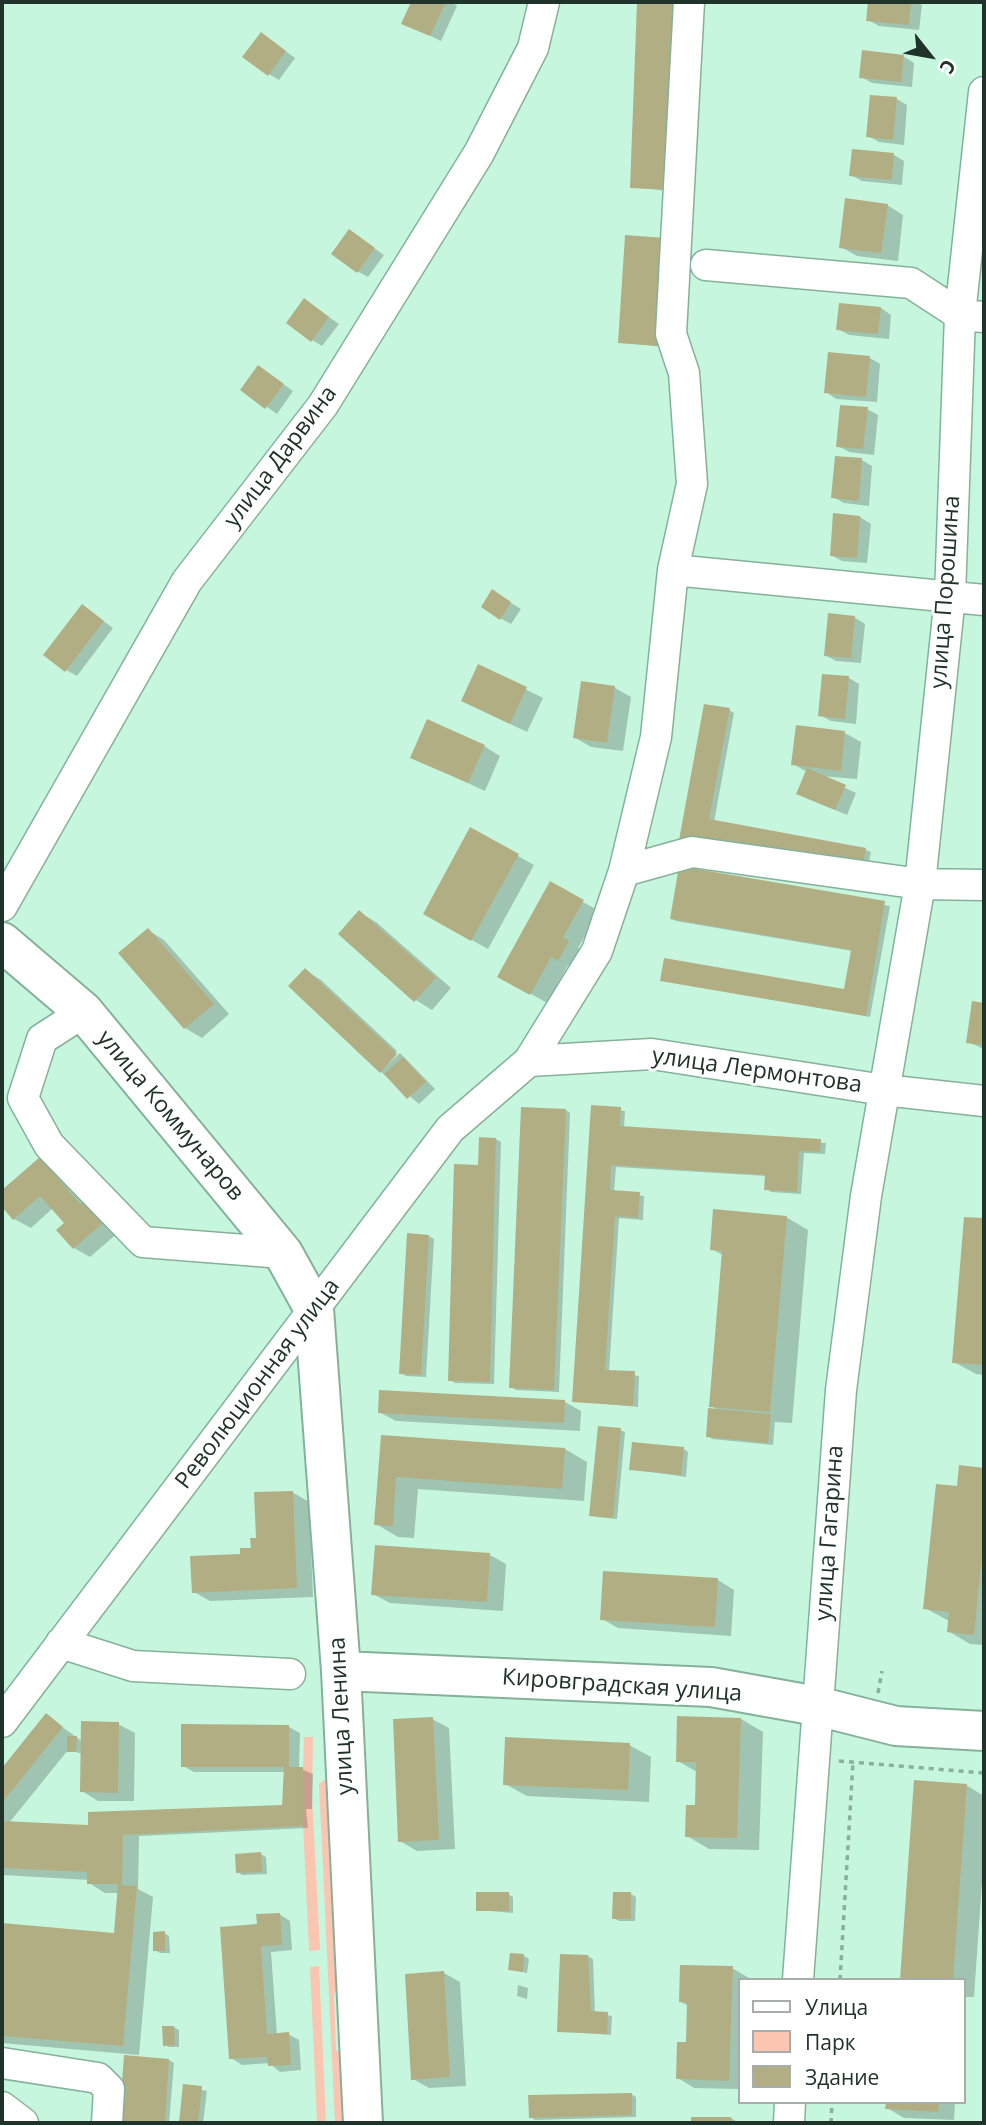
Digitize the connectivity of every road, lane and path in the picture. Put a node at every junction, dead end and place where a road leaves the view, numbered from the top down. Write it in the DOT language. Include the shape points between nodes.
graph roads {
  1 [pos="544,2"];
  2 [pos="688,2"];
  3 [pos="984,92"];
  4 [pos="706,265"];
  5 [pos="972,316"];
  6 [pos="673,570"];
  7 [pos="950,596"];
  8 [pos="984,600"];
  9 [pos="624,871"];
  10 [pos="920,884"];
  11 [pos="984,885"];
  12 [pos="2,906"];
  13 [pos="2,942"];
  14 [pos="84,1012"];
  15 [pos="529,1061"];
  16 [pos="884,1090"];
  17 [pos="984,1101"];
  18 [pos="283,1253"];
  19 [pos="314,1310"];
  20 [pos="61,1643"];
  21 [pos="341,1671"];
  22 [pos="290,1674"];
  23 [pos="817,1706"];
  24 [pos="2,1722"];
  25 [pos="984,1731"];
  26 [pos="813,1759"];
  27 [pos="853,1762"];
  28 [pos="984,1773"];
  29 [pos="798,1978"];
  30 [pos="840,1978"];
  31 [pos="2,2063"];
  32 [pos="790,2104"];
  33 [pos="832,2104"];
  34 [pos="2,2107"];
  35 [pos="23,2123"];
  36 [pos="107,2123"];
  37 [pos="363,2123"];
  38 [pos="789,2123"];
  39 [pos="831,2123"];
  1 -- 12 [label="street, улица Дарвина" via="533,48 480,153 323,405 187,581"];
  2 -- 6 [label="street, Революционная улица" via="671,334 684,373 692,484"];
  3 -- 5 [label="street, улица Порошина"];
  4 -- 5 [label="street" via="911,283"];
  5 -- 7 [label="street, улица Порошина"];
  6 -- 7 [label="street"];
  6 -- 9 [label="street, Революционная улица" via="656,737"];
  7 -- 8 [label="street"];
  7 -- 10 [label="street, улица Порошина"];
  9 -- 10 [label="street" via="692,852"];
  9 -- 15 [label="street, Революционная улица" via="597,951"];
  10 -- 11 [label="street"];
  10 -- 16 [label="street, улица Порошина"];
  13 -- 14 [label="main road, улица Коммунаров"];
  14 -- 18 [label="main road, улица Коммунаров"];
  14 -- 18 [label="street" via="42,1039 23,1098 49,1145 143,1242"];
  15 -- 16 [label="street, улица Лермонтова" via="652,1054"];
  15 -- 19 [label="street, Революционная улица" via="450,1129"];
  16 -- 17 [label="street, улица Лермонтова"];
  16 -- 23 [label="street, улица Гагарина" via="841,1390"];
  18 -- 19 [label="main road, улица Коммунаров"];
  19 -- 20 [label="street, Революционная улица"];
  19 -- 21 [label="main road, улица Ленина"];
  20 -- 22 [label="street" via="133,1666"];
  20 -- 24 [label="street, Революционная улица"];
  21 -- 23 [label="main road, Кировградская улица" via="711,1687"];
  21 -- 37 [label="main road, улица Ленина"];
  23 -- 25 [label="main road, Кировградская улица" via="896,1726"];
  23 -- 26 [label="street, улица Гагарина"];
  26 -- 27 [label="path"];
  26 -- 29 [label="street, улица Гагарина"];
  27 -- 28 [label="path"];
  27 -- 30 [label="path"];
  31 -- 36 [label="street" via="98,2078 109,2089"];
  32 -- 38 [label="street"];
  33 -- 39 [label="path"];
  34 -- 35 [label="street"];
}
